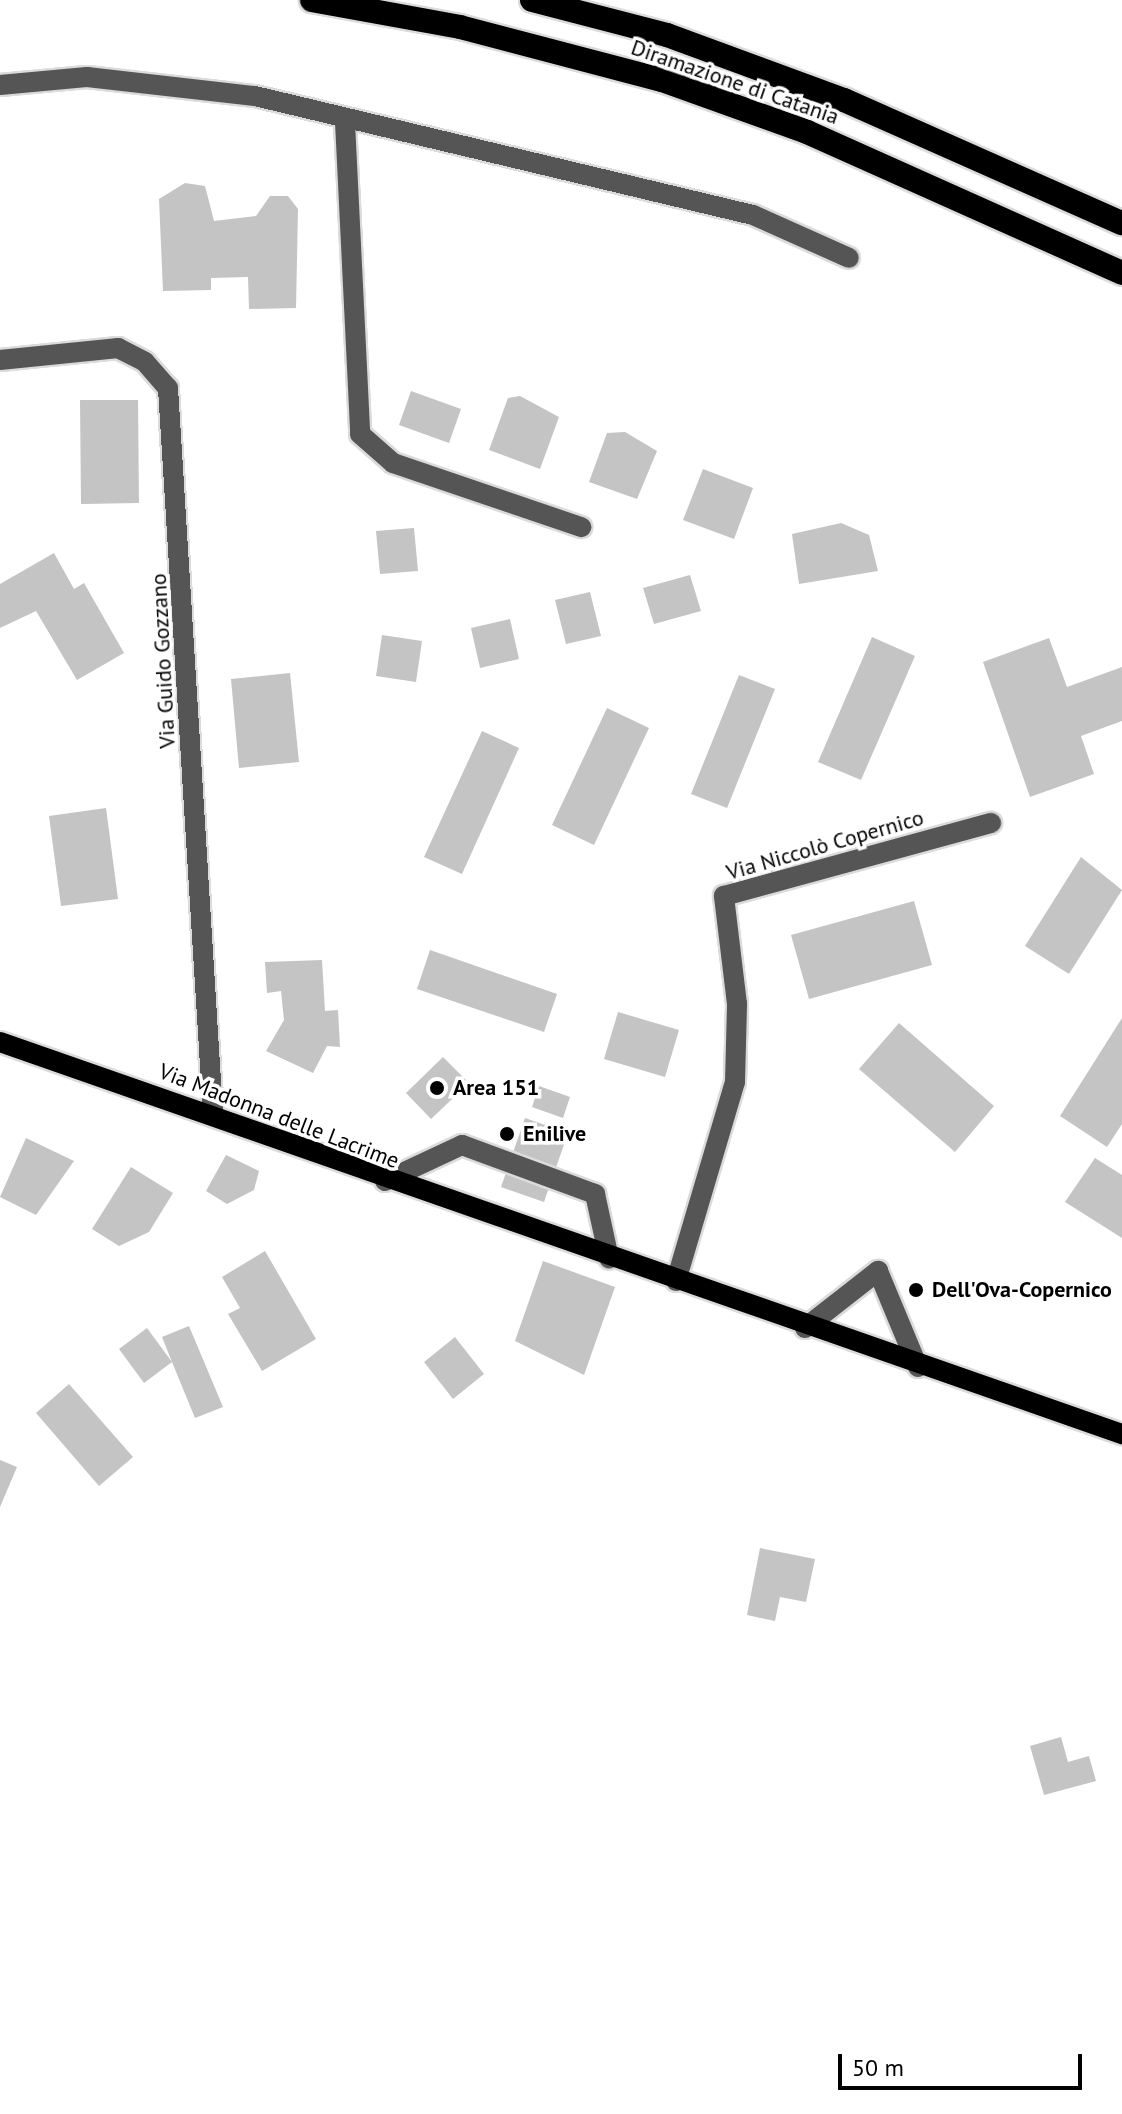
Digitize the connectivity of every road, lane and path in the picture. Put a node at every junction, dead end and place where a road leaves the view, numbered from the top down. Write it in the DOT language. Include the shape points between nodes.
graph roads {
  1 [pos="312,0"];
  2 [pos="532,0"];
  3 [pos="0,85"];
  4 [pos="345,122"];
  5 [pos="1122,223"];
  6 [pos="849,258"];
  7 [pos="1122,273"];
  8 [pos="0,360"];
  9 [pos="581,527"];
  10 [pos="991,823"];
  11 [pos="0,1042"];
  12 [pos="213,1114"];
  13 [pos="385,1181"];
  14 [pos="609,1258"];
  15 [pos="676,1281"];
  16 [pos="805,1328"];
  17 [pos="918,1367"];
  18 [pos="1122,1434"];
  1 -- 7 [label="highway, Diramazione di Catania" via="460,27 662,80 807,132"];
  2 -- 5 [label="highway, Diramazione di Catania" via="667,35 844,100"];
  3 -- 4 [label="street" via="87,77 177,83"];
  4 -- 6 [label="street" via="753,215"];
  4 -- 9 [label="street" via="360,434 393,463"];
  8 -- 12 [label="street, Via Guido Gozzano" via="118,348 145,362 168,388"];
  10 -- 15 [label="street, Via Niccolò Copernico" via="724,896 737,1004 735,1082"];
  11 -- 12 [label="main road, Via Madonna delle Lacrime"];
  12 -- 13 [label="main road, Via Madonna delle Lacrime"];
  13 -- 14 [label="main road, Via Madonna delle Lacrime"];
  13 -- 14 [label="street" via="462,1145 595,1194"];
  14 -- 15 [label="main road, Via Madonna delle Lacrime"];
  15 -- 16 [label="main road, Via Madonna delle Lacrime"];
  16 -- 17 [label="main road, Via Madonna delle Lacrime"];
  16 -- 17 [label="street" via="878,1271"];
  17 -- 18 [label="main road, Via Madonna delle Lacrime"];
}
